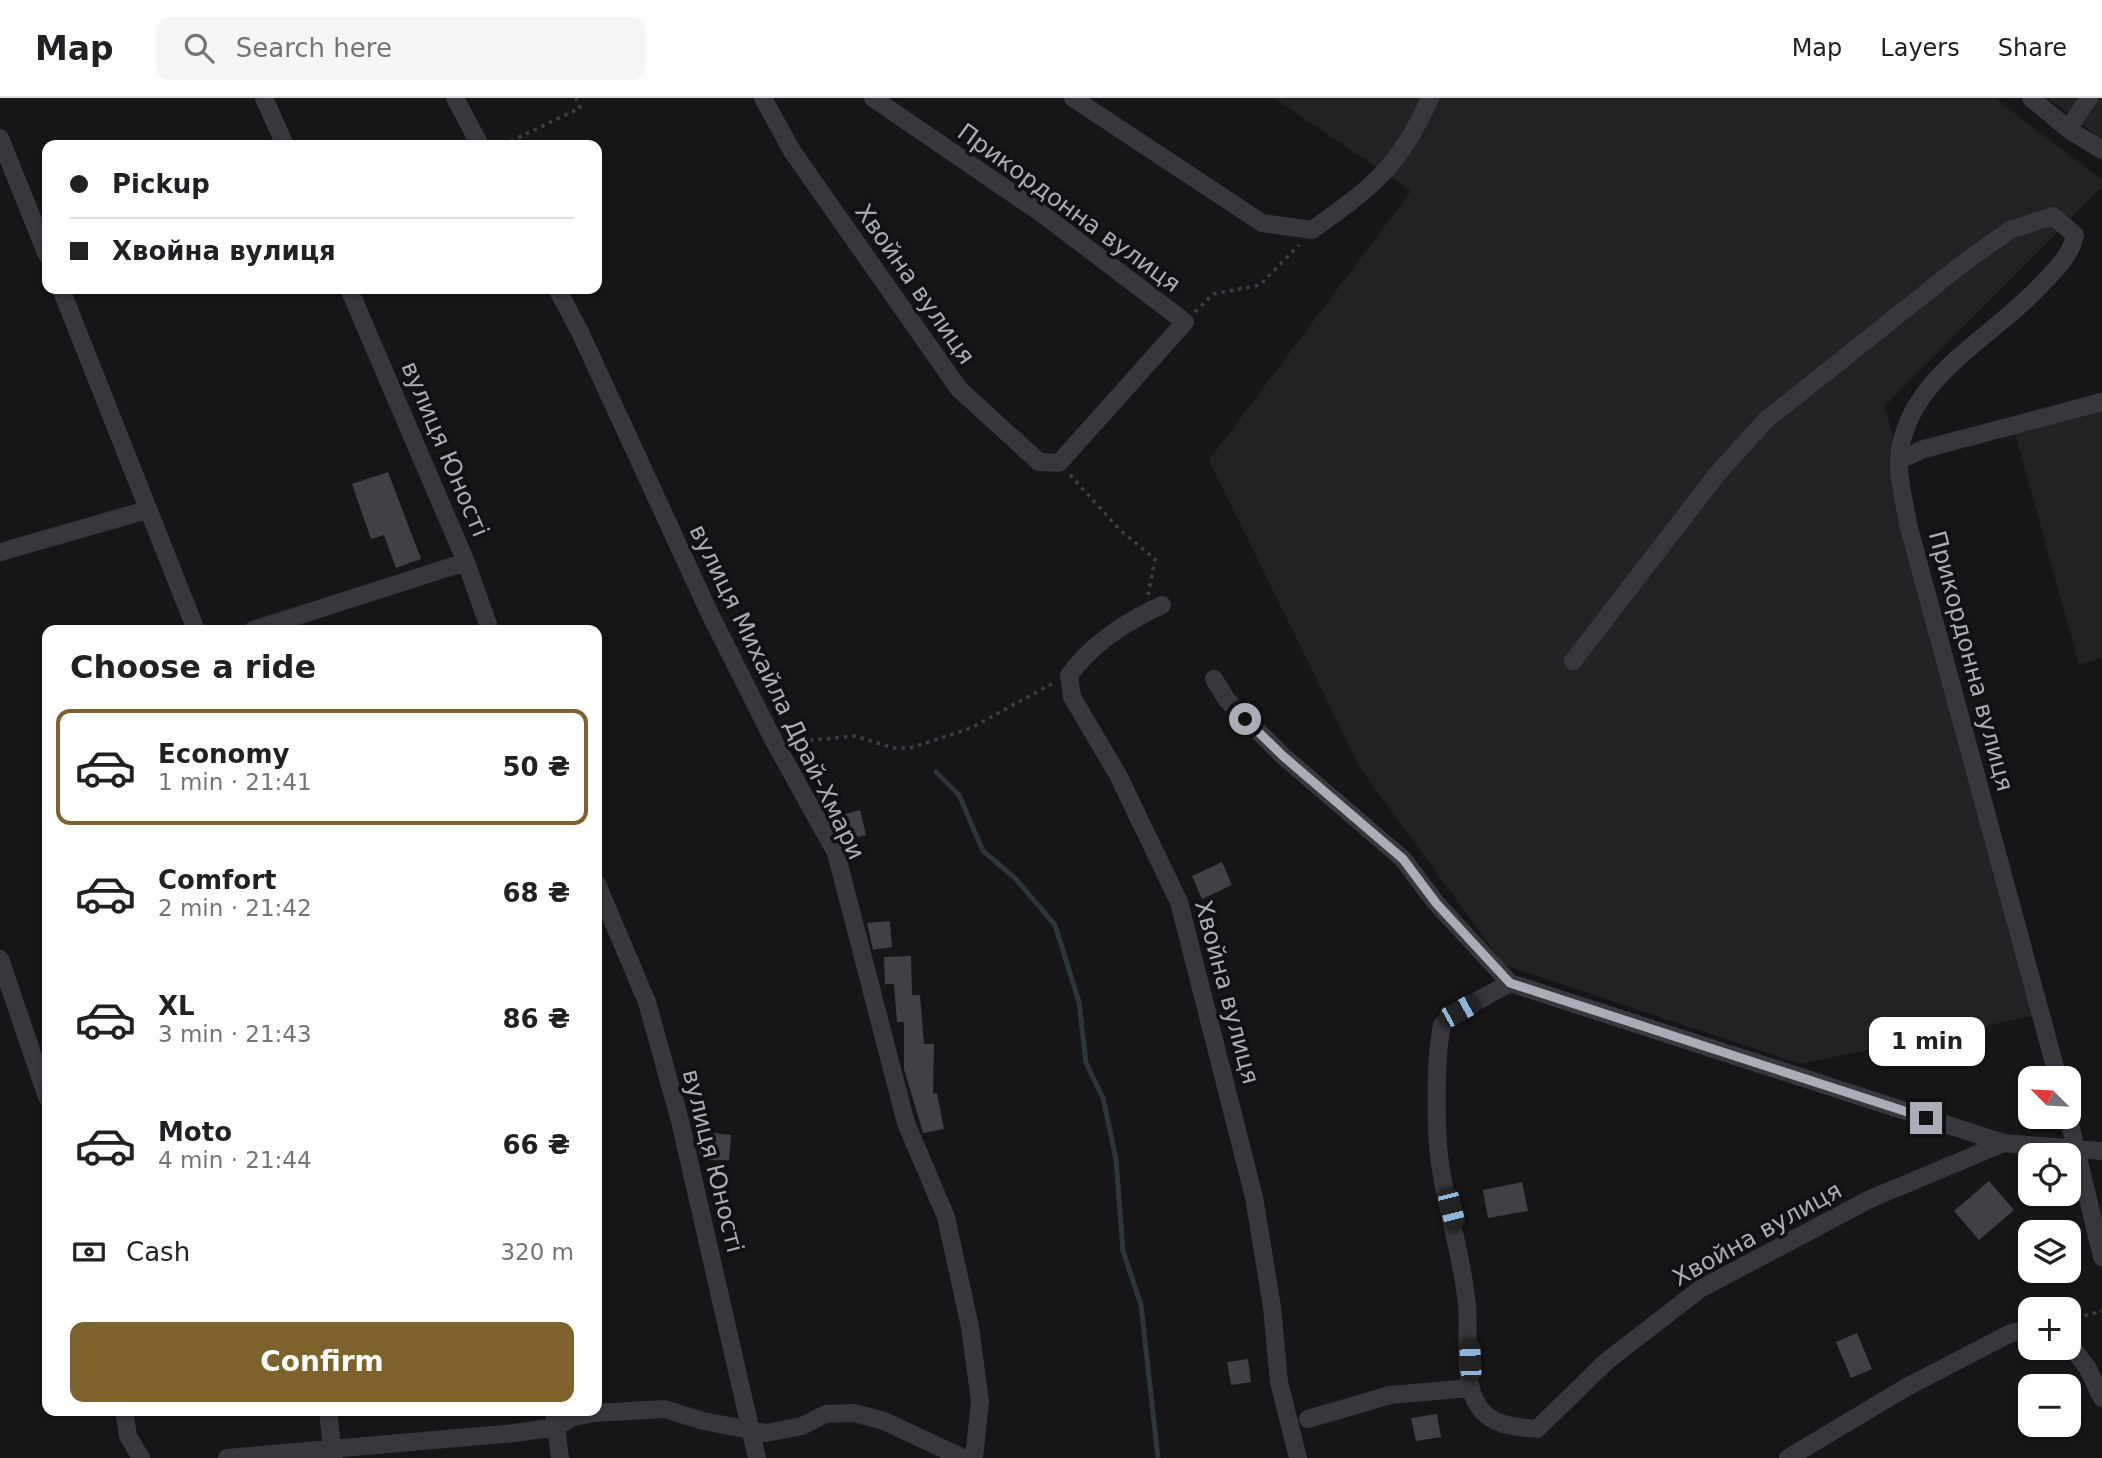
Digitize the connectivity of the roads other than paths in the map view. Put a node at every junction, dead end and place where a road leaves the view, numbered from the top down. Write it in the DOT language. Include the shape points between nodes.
graph roads {
  1 [pos="264,98"];
  2 [pos="455,98"];
  3 [pos="763,98"];
  4 [pos="873,98"];
  5 [pos="1073,98"];
  6 [pos="1430,98"];
  7 [pos="2031,98"];
  8 [pos="2089,98"];
  9 [pos="2068,129"];
  10 [pos="0,138"];
  11 [pos="283,140"];
  12 [pos="477,140"];
  13 [pos="2102,150"];
  14 [pos="42,243"];
  15 [pos="63,294"];
  16 [pos="351,294"];
  17 [pos="560,294"];
  18 [pos="2102,402"];
  19 [pos="1899,460"];
  20 [pos="1059,463"];
  21 [pos="147,510"];
  22 [pos="0,552"];
  23 [pos="466,562"];
  24 [pos="1162,604"];
  25 [pos="194,625"];
  26 [pos="273,625"];
  27 [pos="488,625"];
  28 [pos="1573,661"];
  29 [pos="1214,679"];
  30 [pos="602,896"];
  31 [pos="0,959"];
  32 [pos="1510,983"];
  33 [pos="2055,1066"];
  34 [pos="42,1082"];
  35 [pos="2004,1143"];
  36 [pos="2018,1144"];
  37 [pos="2081,1149"];
  38 [pos="2102,1151"];
  39 [pos="2081,1166"];
  40 [pos="2102,1256"];
  41 [pos="2018,1331"];
  42 [pos="2081,1359"];
  43 [pos="1471,1388"];
  44 [pos="2102,1398"];
  45 [pos="602,1413"];
  46 [pos="125,1416"];
  47 [pos="329,1416"];
  48 [pos="578,1416"];
  49 [pos="555,1419"];
  50 [pos="1308,1419"];
  51 [pos="752,1431"];
  52 [pos="332,1454"];
  53 [pos="141,1458"];
  54 [pos="227,1458"];
  55 [pos="560,1458"];
  56 [pos="757,1458"];
  57 [pos="963,1458"];
  58 [pos="974,1458"];
  59 [pos="1298,1458"];
  60 [pos="1788,1458"];
  1 -- 11 [label="street"];
  2 -- 12 [label="street"];
  3 -- 20 [label="street, Хвойна вулиця" via="792,152 958,388 1039,462"];
  4 -- 20 [label="street, Прикордонна вулиця" via="1041,213 1185,322"];
  5 -- 6 [label="street" via="1262,223 1312,230 1364,193 1393,165"];
  7 -- 9 [label="street"];
  8 -- 9 [label="street"];
  9 -- 13 [label="street"];
  10 -- 14 [label="street"];
  15 -- 21 [label="street"];
  16 -- 23 [label="street, вулиця Юності"];
  17 -- 58 [label="street, вулиця Михайла Драй-Хмари" via="697,588 836,853 906,1124 946,1217 970,1326 980,1401"];
  18 -- 19 [label="street" via="1924,449"];
  19 -- 28 [label="street" via="1914,404 2071,253 2075,235 2053,216 2010,230 1966,261 1766,420 1718,473"];
  19 -- 33 [label="street, Прикордонна вулиця" via="1908,524"];
  21 -- 22 [label="street"];
  21 -- 25 [label="street"];
  23 -- 26 [label="street"];
  23 -- 27 [label="street, вулиця Юності"];
  24 -- 59 [label="street, Хвойна вулиця" via="1083,656 1069,675 1072,697 1118,775 1179,902 1254,1197 1279,1382"];
  29 -- 32 [label="street" via="1227,700 1283,756 1403,859 1436,903"];
  30 -- 51 [label="street, вулиця Юності" via="646,1002 676,1107"];
  31 -- 34 [label="street"];
  32 -- 35 [label="street"];
  32 -- 43 [label="street" via="1442,1025 1437,1047 1440,1168 1456,1230 1467,1306"];
  35 -- 36 [label="street"];
  35 -- 43 [label="street, Хвойна вулиця" via="1870,1199 1700,1289 1608,1360 1537,1429 1492,1419 1479,1407"];
  37 -- 38 [label="street"];
  39 -- 40 [label="street"];
  41 -- 60 [label="street" via="1905,1388"];
  42 -- 44 [label="street"];
  43 -- 50 [label="street" via="1390,1395"];
  45 -- 51 [label="street" via="665,1409"];
  46 -- 53 [label="street" via="128,1436"];
  47 -- 52 [label="street"];
  48 -- 49 [label="street"];
  49 -- 52 [label="street"];
  49 -- 55 [label="street"];
  51 -- 56 [label="street, вулиця Юності"];
  51 -- 57 [label="street" via="766,1433 802,1426 827,1414 854,1413"];
  52 -- 54 [label="street"];
}
